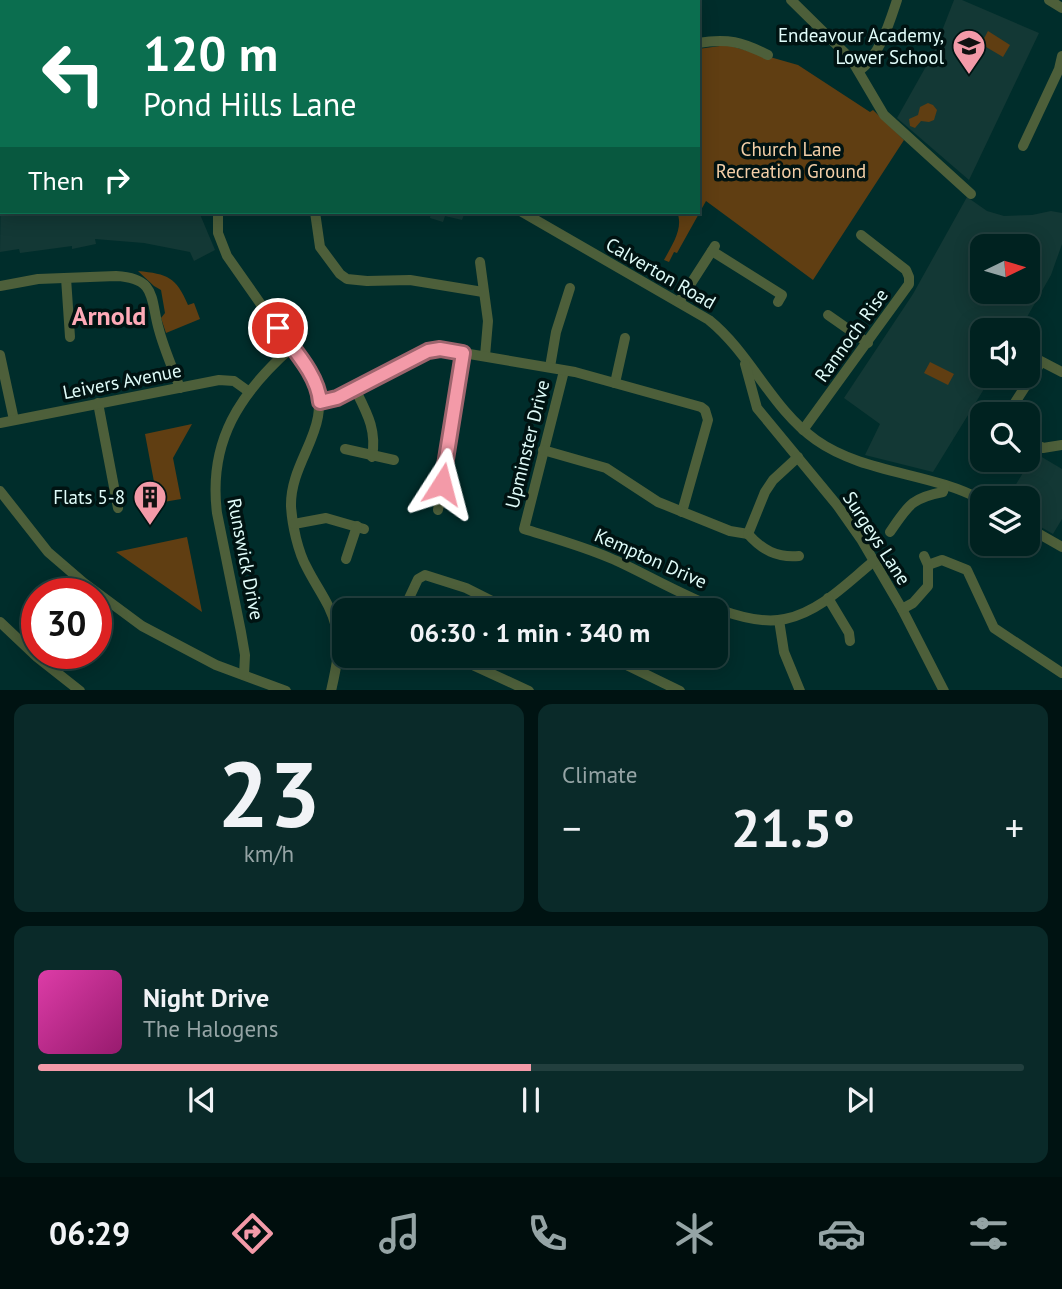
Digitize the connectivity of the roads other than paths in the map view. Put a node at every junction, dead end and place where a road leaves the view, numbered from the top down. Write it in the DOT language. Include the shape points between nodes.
graph roads {
  1 [pos="897,0"];
  2 [pos="1049,0"];
  3 [pos="796,2"];
  4 [pos="1062,8"];
  5 [pos="700,43"];
  6 [pos="768,55"];
  7 [pos="1062,56"];
  8 [pos="859,71"];
  9 [pos="1058,80"];
  10 [pos="1028,140"];
  11 [pos="971,194"];
  12 [pos="218,214"];
  13 [pos="315,214"];
  14 [pos="525,214"];
  15 [pos="860,235"];
  16 [pos="480,262"];
  17 [pos="66,278"];
  18 [pos="0,286"];
  19 [pos="570,288"];
  20 [pos="483,292"];
  21 [pos="679,302"];
  22 [pos="778,302"];
  23 [pos="836,316"];
  24 [pos="69,338"];
  25 [pos="625,338"];
  26 [pos="868,343"];
  27 [pos="292,347"];
  28 [pos="463,353"];
  29 [pos="0,355"];
  30 [pos="485,356"];
  31 [pos="743,358"];
  32 [pos="1041,362"];
  33 [pos="550,367"];
  34 [pos="564,371"];
  35 [pos="1062,372"];
  36 [pos="615,383"];
  37 [pos="180,388"];
  38 [pos="355,389"];
  39 [pos="766,389"];
  40 [pos="248,391"];
  41 [pos="752,396"];
  42 [pos="320,402"];
  43 [pos="1015,402"];
  44 [pos="98,403"];
  45 [pos="763,416"];
  46 [pos="14,420"];
  47 [pos="0,423"];
  48 [pos="803,430"];
  49 [pos="1062,444"];
  50 [pos="1040,447"];
  51 [pos="345,449"];
  52 [pos="543,450"];
  53 [pos="372,457"];
  54 [pos="798,457"];
  55 [pos="394,460"];
  56 [pos="945,485"];
  57 [pos="0,491"];
  58 [pos="970,495"];
  59 [pos="118,508"];
  60 [pos="438,510"];
  61 [pos="682,512"];
  62 [pos="294,524"];
  63 [pos="890,532"];
  64 [pos="748,534"];
  65 [pos="1040,534"];
  66 [pos="562,540"];
  67 [pos="1062,547"];
  68 [pos="350,555"];
  69 [pos="799,556"];
  70 [pos="874,561"];
  71 [pos="409,598"];
  72 [pos="486,598"];
  73 [pos="828,598"];
  74 [pos="902,609"];
  75 [pos="332,614"];
  76 [pos="779,620"];
  77 [pos="0,622"];
  78 [pos="850,641"];
  79 [pos="336,668"];
  80 [pos="479,668"];
  81 [pos="633,668"];
  82 [pos="1062,673"];
  83 [pos="244,675"];
  84 [pos="78,690"];
  85 [pos="283,690"];
  86 [pos="331,690"];
  87 [pos="527,690"];
  88 [pos="678,690"];
  89 [pos="800,690"];
  90 [pos="943,690"];
  1 -- 8 [label="street" via="890,24"];
  2 -- 4 [label="street"];
  3 -- 8 [label="street"];
  5 -- 6 [label="street" via="724,39"];
  7 -- 9 [label="street"];
  8 -- 11 [label="street" via="884,114"];
  9 -- 10 [label="street"];
  12 -- 27 [label="street" via="218,233 227,256"];
  13 -- 20 [label="street" via="320,247 347,279 410,280"];
  14 -- 21 [label="street, Calverton Road"];
  15 -- 26 [label="street, Rannoch Rise" via="872,239 909,273 908,288"];
  16 -- 20 [label="street"];
  17 -- 18 [label="street"];
  17 -- 24 [label="street"];
  17 -- 37 [label="street" via="128,277 147,287"];
  19 -- 33 [label="street"];
  20 -- 30 [label="street" via="488,321"];
  21 -- 22 [label="street" via="713,248 782,295"];
  21 -- 31 [label="street, Calverton Road" via="713,324"];
  23 -- 26 [label="street"];
  25 -- 36 [label="street"];
  26 -- 48 [label="street, Rannoch Rise"];
  27 -- 40 [label="street, Runswick Drive"];
  27 -- 42 [label="street" via="312,377"];
  28 -- 30 [label="street"];
  28 -- 38 [label="street" via="428,351"];
  28 -- 60 [label="street"];
  29 -- 46 [label="street"];
  30 -- 33 [label="street"];
  31 -- 39 [label="street, Calverton Road"];
  31 -- 41 [label="street, Surgeys Lane"];
  32 -- 35 [label="street"];
  32 -- 43 [label="street"];
  33 -- 34 [label="street"];
  34 -- 36 [label="street"];
  34 -- 52 [label="street, Upminster Drive"];
  36 -- 61 [label="street" via="705,410 708,420"];
  37 -- 40 [label="street, Leivers Avenue" via="225,379"];
  37 -- 44 [label="street, Leivers Avenue"];
  38 -- 42 [label="street"];
  38 -- 53 [label="street" via="372,421"];
  39 -- 41 [label="street"];
  39 -- 45 [label="street"];
  39 -- 48 [label="street, Calverton Road"];
  40 -- 83 [label="street, Runswick Drive" via="222,447 215,494 242,632"];
  41 -- 45 [label="street, Surgeys Lane"];
  42 -- 62 [label="street" via="317,426 295,480"];
  44 -- 46 [label="street, Leivers Avenue"];
  44 -- 59 [label="street"];
  45 -- 54 [label="street, Surgeys Lane"];
  46 -- 47 [label="street, Leivers Avenue"];
  48 -- 56 [label="street, Calverton Road" via="846,456"];
  49 -- 50 [label="street"];
  51 -- 53 [label="street"];
  52 -- 61 [label="street" via="606,468"];
  52 -- 66 [label="street, Upminster Drive" via="524,529"];
  53 -- 55 [label="street"];
  54 -- 64 [label="street" via="765,492"];
  54 -- 70 [label="street, Surgeys Lane"];
  56 -- 58 [label="street, Calverton Road"];
  56 -- 63 [label="street" via="943,492 921,496 910,505"];
  57 -- 83 [label="street" via="48,552 106,599 180,648"];
  61 -- 64 [label="street"];
  62 -- 68 [label="street" via="326,518 360,527"];
  62 -- 75 [label="street" via="304,563"];
  64 -- 69 [label="street" via="764,550"];
  65 -- 67 [label="street"];
  66 -- 76 [label="street, Kempton Drive" via="729,612"];
  70 -- 73 [label="street, Kempton Drive"];
  70 -- 74 [label="street, Surgeys Lane"];
  71 -- 72 [label="street" via="418,579 429,575"];
  73 -- 76 [label="street, Kempton Drive"];
  73 -- 78 [label="street"];
  74 -- 82 [label="street" via="928,586 926,560 942,560 968,570 994,628"];
  74 -- 90 [label="street, Surgeys Lane"];
  76 -- 89 [label="street" via="784,652"];
  77 -- 84 [label="street"];
  79 -- 86 [label="street"];
  80 -- 87 [label="street"];
  81 -- 88 [label="street"];
  83 -- 85 [label="street"];
}
